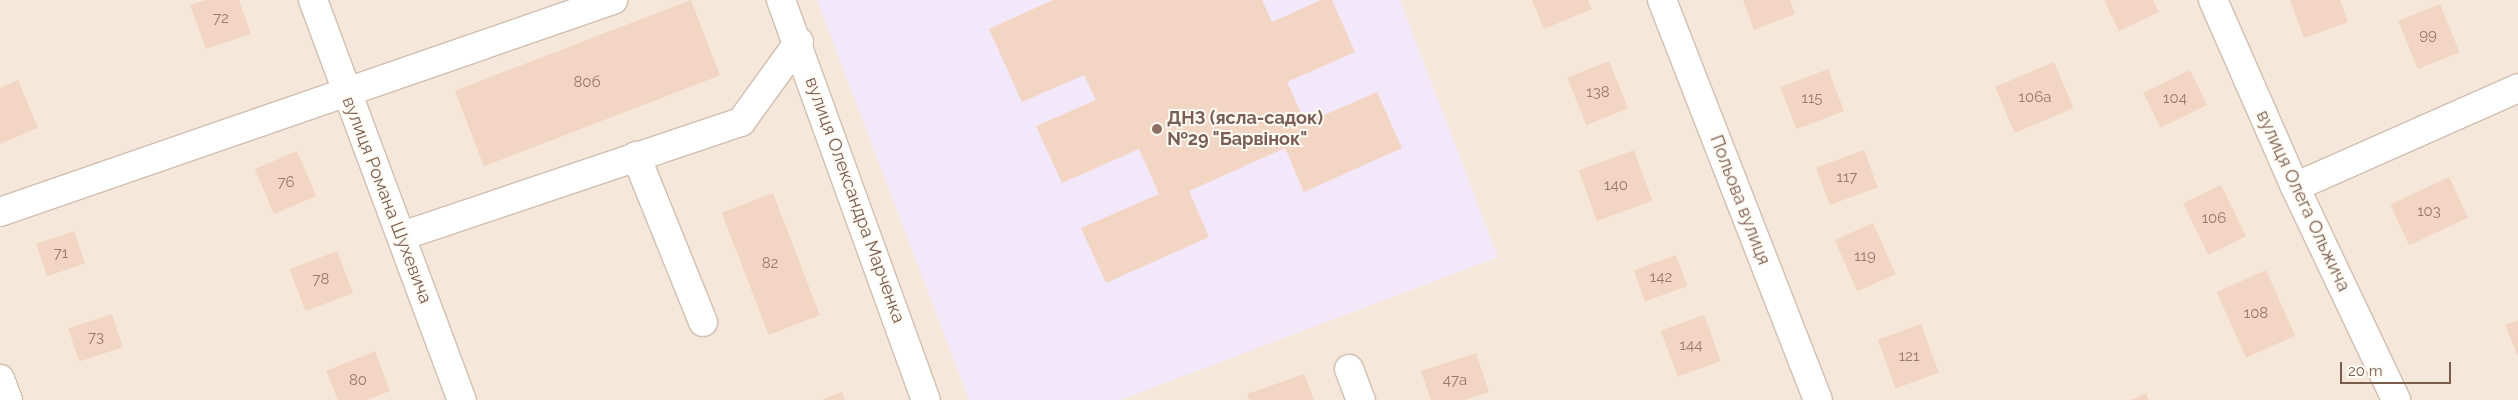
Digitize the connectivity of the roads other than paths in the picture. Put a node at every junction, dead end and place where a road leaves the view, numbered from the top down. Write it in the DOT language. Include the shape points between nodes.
graph roads {
  1 [pos="312,0"];
  2 [pos="612,0"];
  3 [pos="781,0"];
  4 [pos="1662,0"];
  5 [pos="2213,0"];
  6 [pos="799,42"];
  7 [pos="2518,88"];
  8 [pos="347,93"];
  9 [pos="636,156"];
  10 [pos="2295,187"];
  11 [pos="0,212"];
  12 [pos="402,236"];
  13 [pos="703,322"];
  14 [pos="1349,368"];
  15 [pos="0,379"];
  16 [pos="8,400"];
  17 [pos="462,400"];
  18 [pos="926,400"];
  19 [pos="1361,400"];
  20 [pos="1818,400"];
  21 [pos="2396,400"];
  1 -- 8 [label="street, вулиця Романа Шухевича"];
  2 -- 8 [label="street"];
  3 -- 6 [label="street, вулиця Олександра Марченка"];
  4 -- 20 [label="street, Польова вулиця"];
  5 -- 10 [label="street, вулиця Олега Ольжича"];
  6 -- 9 [label="street" via="741,122"];
  6 -- 18 [label="street, вулиця Олександра Марченка"];
  7 -- 10 [label="street"];
  8 -- 11 [label="street"];
  8 -- 12 [label="street, вулиця Романа Шухевича"];
  9 -- 12 [label="street"];
  9 -- 13 [label="street"];
  10 -- 21 [label="street, вулиця Олега Ольжича"];
  12 -- 17 [label="street, вулиця Романа Шухевича"];
  14 -- 19 [label="street"];
  15 -- 16 [label="street"];
}
